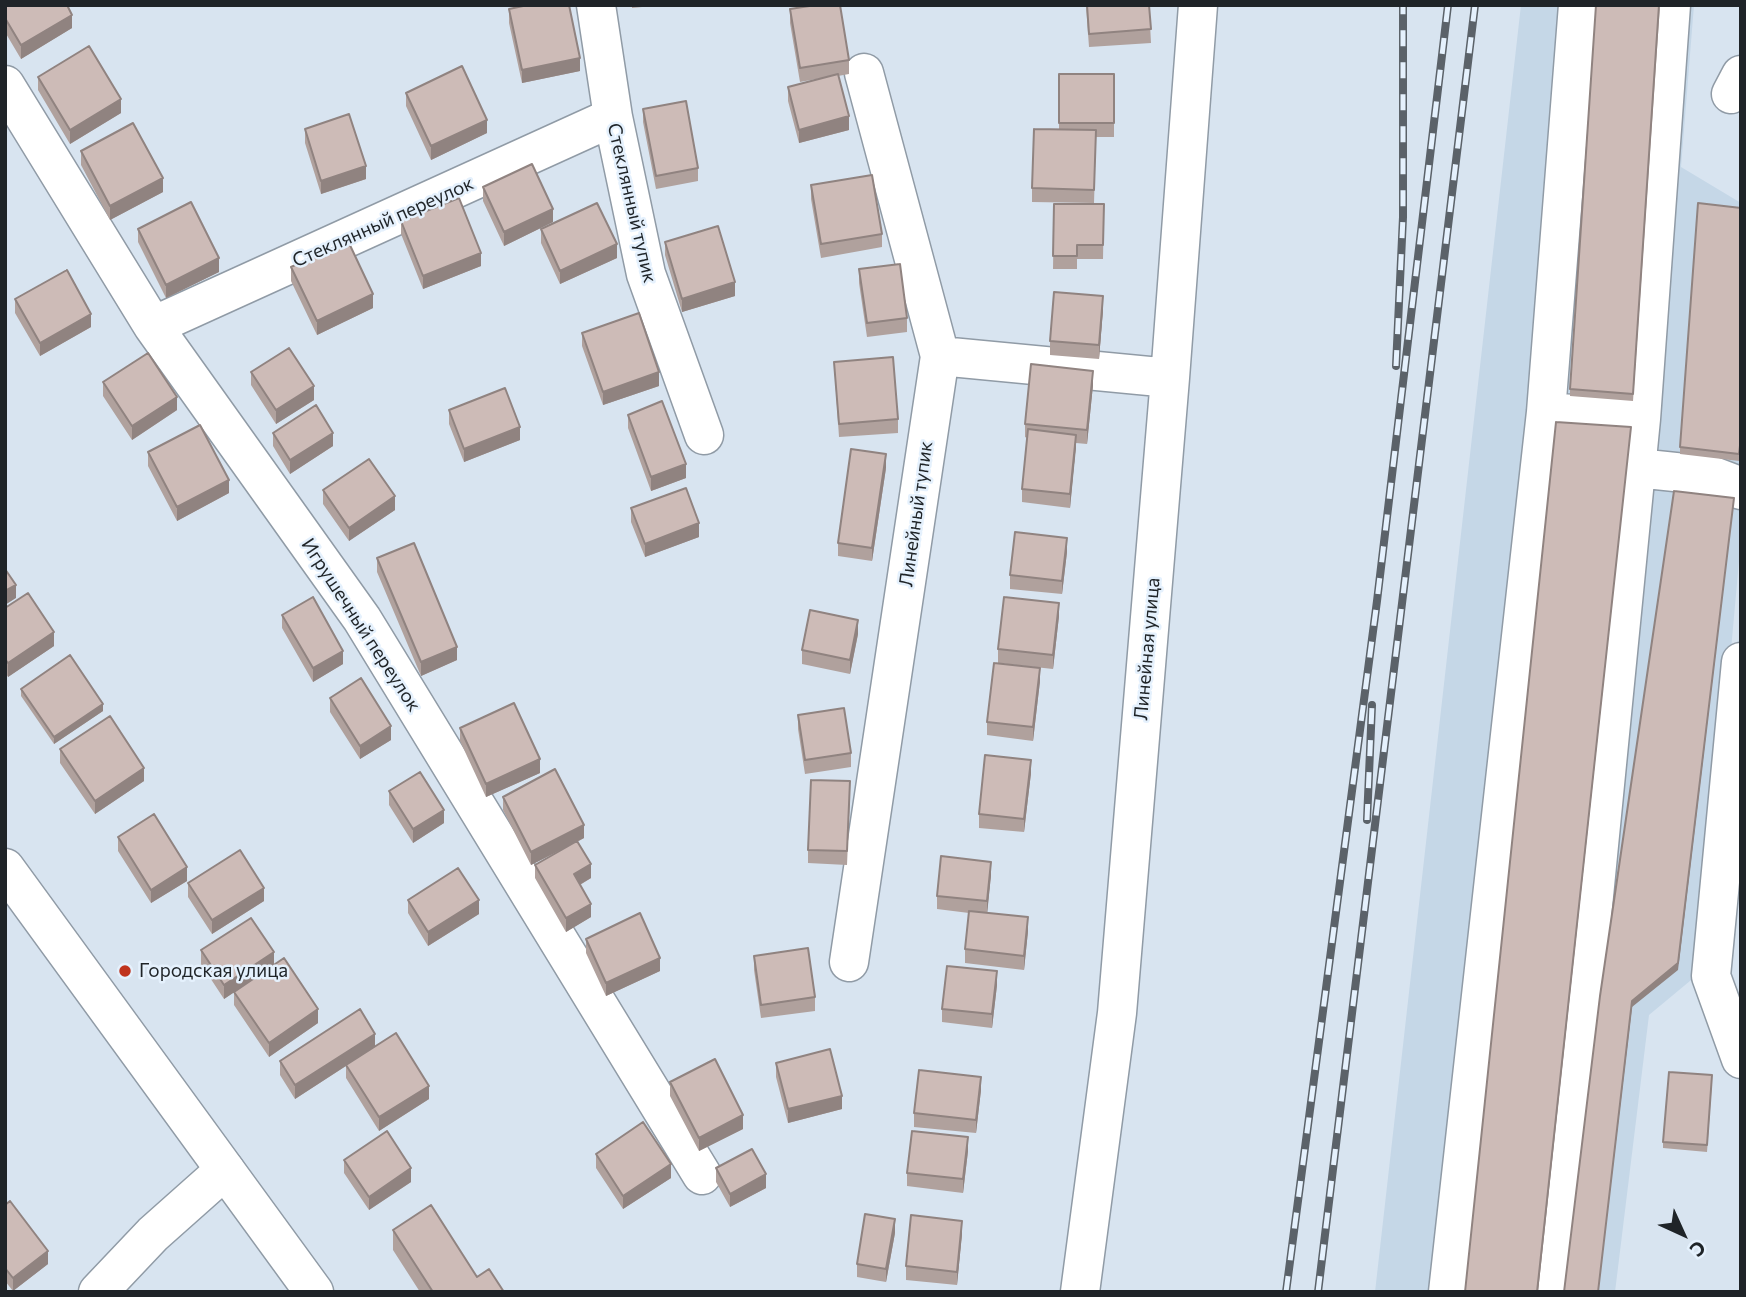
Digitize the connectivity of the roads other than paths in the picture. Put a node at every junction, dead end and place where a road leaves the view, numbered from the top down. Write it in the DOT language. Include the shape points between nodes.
graph roads {
  1 [pos="596,5"];
  2 [pos="1198,5"];
  3 [pos="1578,5"];
  4 [pos="1671,5"];
  5 [pos="864,73"];
  6 [pos="5,85"];
  7 [pos="613,117"];
  8 [pos="153,326"];
  9 [pos="940,356"];
  10 [pos="1170,378"];
  11 [pos="1546,412"];
  12 [pos="1641,419"];
  13 [pos="704,435"];
  14 [pos="1637,468"];
  15 [pos="1741,490"];
  16 [pos="1741,662"];
  17 [pos="5,868"];
  18 [pos="849,962"];
  19 [pos="1741,1059"];
  20 [pos="225,1170"];
  21 [pos="702,1175"];
  22 [pos="98,1292"];
  23 [pos="314,1292"];
  24 [pos="1080,1292"];
  25 [pos="1448,1292"];
  26 [pos="1555,1292"];
  1 -- 7 [label="street, Стеклянный тупик"];
  2 -- 10 [label="street, Линейная улица"];
  3 -- 11 [label="street"];
  4 -- 12 [label="street"];
  5 -- 9 [label="street, Линейный тупик"];
  6 -- 8 [label="street, Игрушечный переулок"];
  7 -- 8 [label="street, Стеклянный переулок"];
  7 -- 13 [label="street, Стеклянный тупик" via="646,274"];
  8 -- 21 [label="street, Игрушечный переулок" via="362,619"];
  9 -- 10 [label="street"];
  9 -- 18 [label="street, Линейный тупик"];
  10 -- 24 [label="street, Линейная улица" via="1117,1013"];
  11 -- 12 [label="street"];
  11 -- 25 [label="street"];
  12 -- 14 [label="street"];
  14 -- 15 [label="street" via="1713,476"];
  14 -- 26 [label="street"];
  16 -- 19 [label="street" via="1711,976"];
  17 -- 20 [label="street"];
  20 -- 22 [label="street" via="153,1234"];
  20 -- 23 [label="street"];
}
